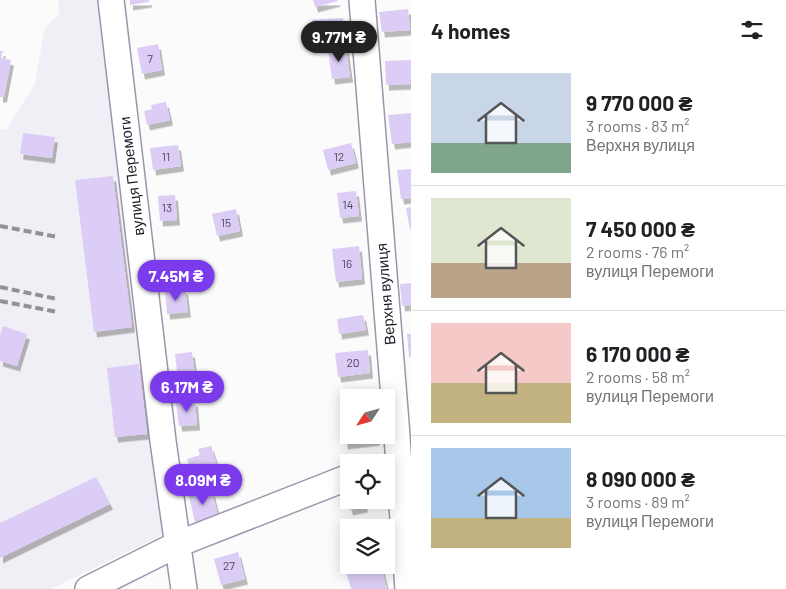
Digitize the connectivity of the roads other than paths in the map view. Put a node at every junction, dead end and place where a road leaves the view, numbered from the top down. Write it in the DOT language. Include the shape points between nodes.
graph roads {
  1 [pos="111,0"];
  2 [pos="362,0"];
  3 [pos="404,422"];
  4 [pos="394,454"];
  5 [pos="340,481"];
  6 [pos="395,484"];
  7 [pos="178,544"];
  8 [pos="88,589"];
  9 [pos="184,589"];
  10 [pos="408,589"];
  1 -- 7 [label="street, вулиця Перемоги"];
  2 -- 3 [label="street, Верхня вулиця"];
  3 -- 4 [label="street, Верхня вулиця"];
  5 -- 7 [label="street"];
  6 -- 10 [label="street, Верхня вулиця"];
  7 -- 8 [label="street"];
  7 -- 9 [label="street, вулиця Перемоги"];
}
